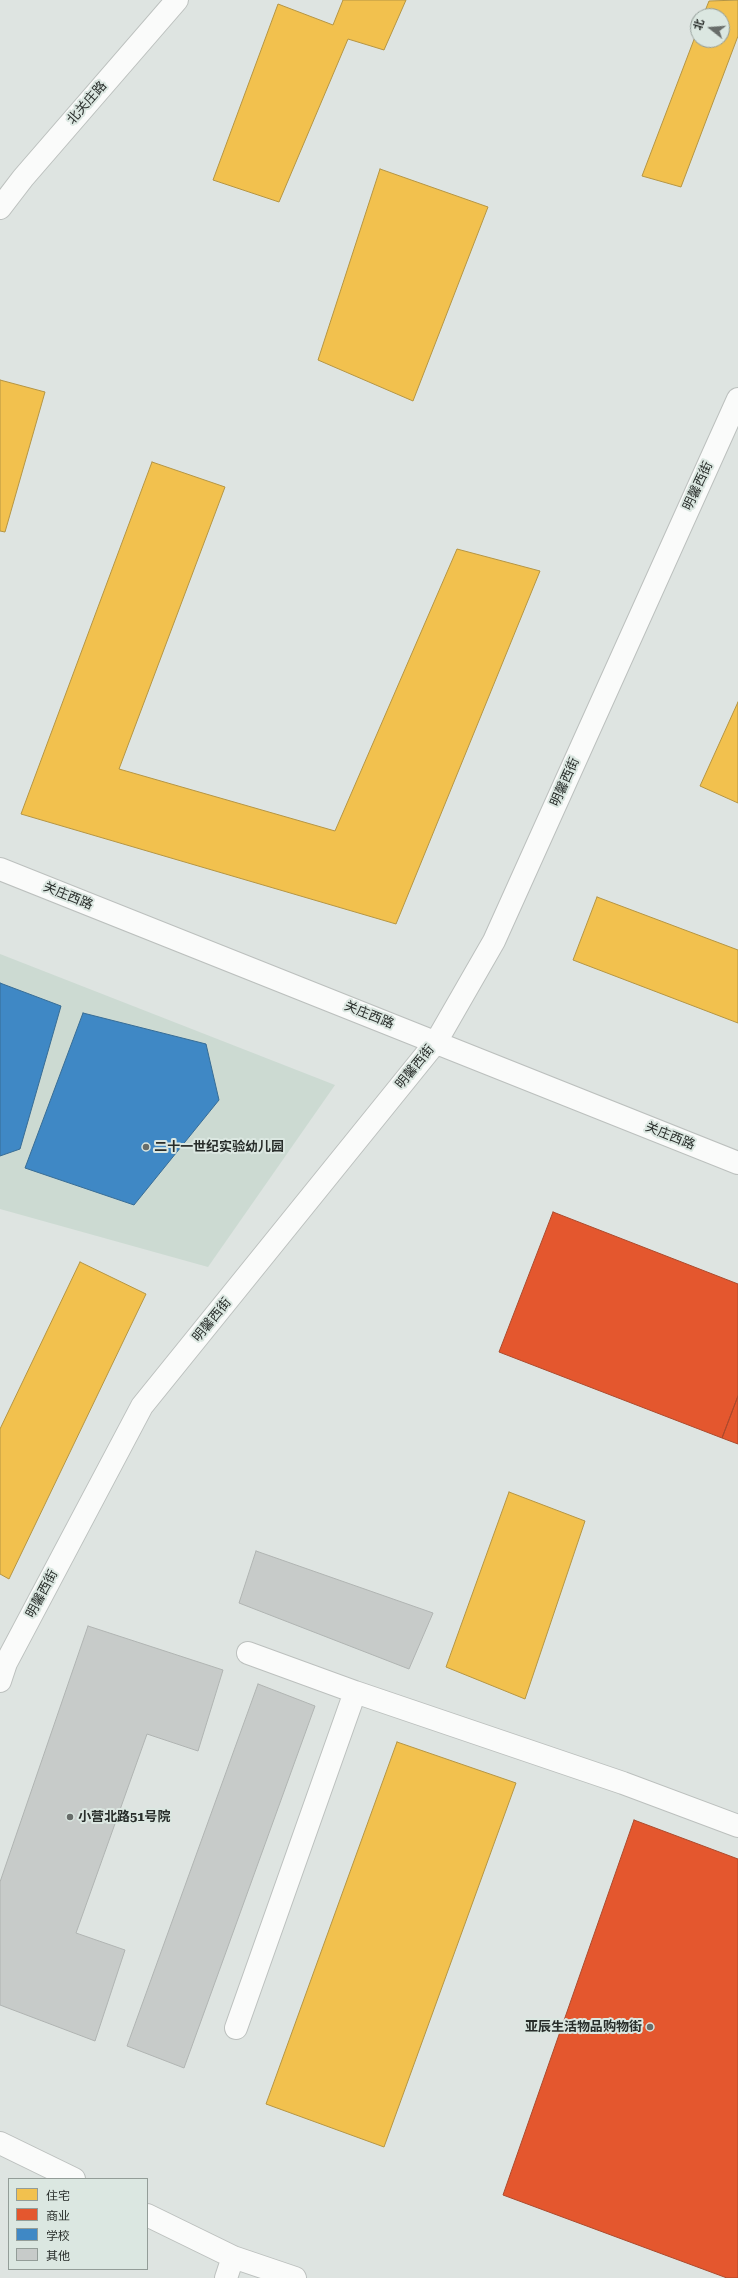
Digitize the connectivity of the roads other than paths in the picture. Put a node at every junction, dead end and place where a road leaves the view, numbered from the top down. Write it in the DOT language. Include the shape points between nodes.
graph roads {
  1 [pos="177,0"];
  2 [pos="0,208"];
  3 [pos="738,399"];
  4 [pos="0,869"];
  5 [pos="436,1042"];
  6 [pos="738,1163"];
  7 [pos="248,1653"];
  8 [pos="0,1681"];
  9 [pos="355,1692"];
  10 [pos="738,1826"];
  11 [pos="236,2028"];
  12 [pos="0,2143"];
  13 [pos="72,2178"];
  14 [pos="148,2215"];
  15 [pos="233,2257"];
  16 [pos="226,2278"];
  17 [pos="295,2278"];
  1 -- 2 [label="street, 北关庄路"];
  3 -- 5 [label="street, 明馨西街" via="494,941"];
  4 -- 5 [label="street, 关庄西路"];
  5 -- 6 [label="street, 关庄西路"];
  5 -- 8 [label="street, 明馨西街" via="142,1406 6,1662"];
  7 -- 9 [label="street"];
  9 -- 10 [label="street" via="623,1783"];
  9 -- 11 [label="street"];
  12 -- 13 [label="street"];
  14 -- 15 [label="street"];
  15 -- 16 [label="street"];
  15 -- 17 [label="street"];
}
